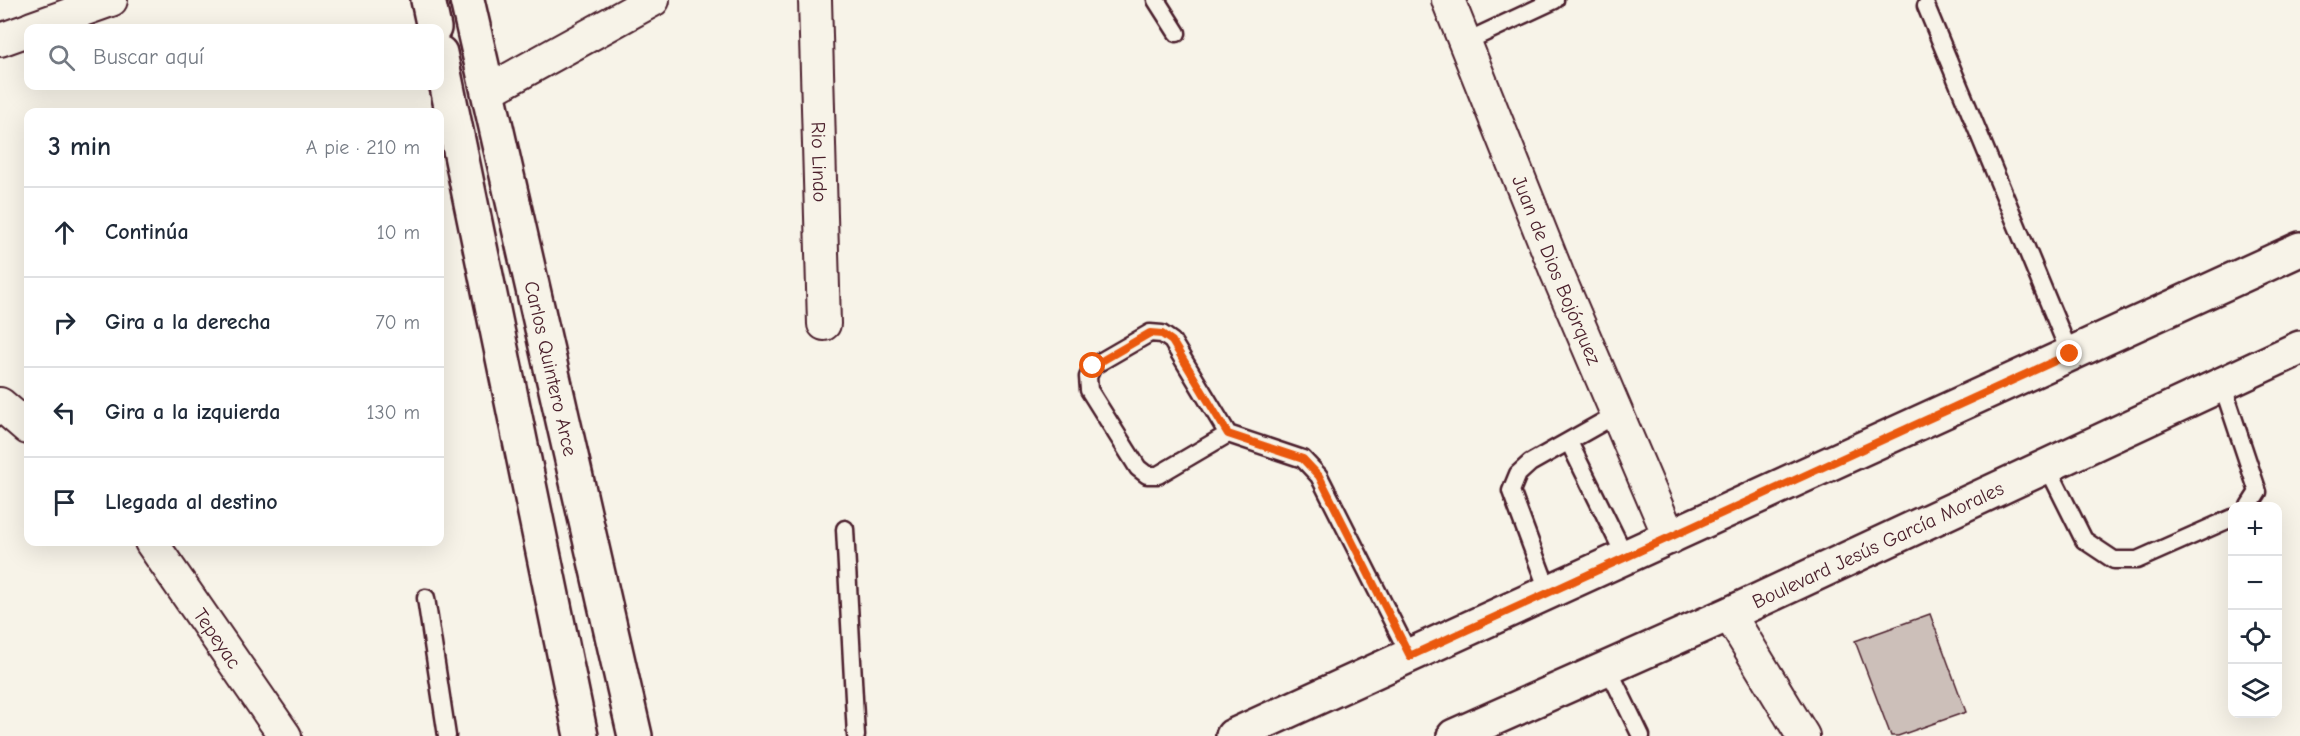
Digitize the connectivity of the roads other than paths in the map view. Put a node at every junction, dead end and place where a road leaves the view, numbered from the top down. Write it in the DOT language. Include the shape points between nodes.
graph roads {
  1 [pos="111,0"];
  2 [pos="428,0"];
  3 [pos="467,0"];
  4 [pos="653,0"];
  5 [pos="815,0"];
  6 [pos="1156,0"];
  7 [pos="1448,0"];
  8 [pos="1555,0"];
  9 [pos="1926,6"];
  10 [pos="44,24"];
  11 [pos="433,24"];
  12 [pos="24,31"];
  13 [pos="1177,33"];
  14 [pos="0,40"];
  15 [pos="1465,42"];
  16 [pos="444,72"];
  17 [pos="488,91"];
  18 [pos="2300,249"];
  19 [pos="824,324"];
  20 [pos="2300,348"];
  21 [pos="2070,354"];
  22 [pos="2222,384"];
  23 [pos="0,404"];
  24 [pos="1617,414"];
  25 [pos="24,425"];
  26 [pos="1228,434"];
  27 [pos="1569,442"];
  28 [pos="2047,466"];
  29 [pos="577,484"];
  30 [pos="531,496"];
  31 [pos="2252,502"];
  32 [pos="2228,520"];
  33 [pos="845,529"];
  34 [pos="1670,538"];
  35 [pos="154,546"];
  36 [pos="1626,558"];
  37 [pos="1549,593"];
  38 [pos="426,598"];
  39 [pos="1729,614"];
  40 [pos="1410,656"];
  41 [pos="1607,666"];
  42 [pos="285,736"];
  43 [pos="447,736"];
  44 [pos="581,736"];
  45 [pos="634,736"];
  46 [pos="856,736"];
  47 [pos="1233,736"];
  48 [pos="1454,736"];
  49 [pos="1641,736"];
  50 [pos="1803,736"];
  1 -- 10 [label="street"];
  2 -- 11 [label="main road"];
  3 -- 17 [label="main road, Carlos Quintero Arce"];
  4 -- 17 [label="street"];
  5 -- 19 [label="street, Rio Lindo"];
  6 -- 13 [label="lane"];
  7 -- 15 [label="street, Juan de Dios Bojórquez"];
  8 -- 15 [label="lane"];
  9 -- 21 [label="lane"];
  12 -- 14 [label="street"];
  15 -- 24 [label="street, Juan de Dios Bojórquez"];
  16 -- 30 [label="main road"];
  17 -- 29 [label="main road, Carlos Quintero Arce"];
  18 -- 21 [label="main road"];
  20 -- 22 [label="main road, Boulevard Jesús García Morales"];
  21 -- 34 [label="main road"];
  22 -- 28 [label="main road, Boulevard Jesús García Morales"];
  22 -- 31 [label="lane" via="2258,492"];
  23 -- 25 [label="street"];
  24 -- 27 [label="lane"];
  24 -- 34 [label="street, Juan de Dios Bojórquez"];
  26 -- 26 [label="lane" via="1158,475 1147,475 1138,468 1089,390 1088,377 1093,366 1150,333 1162,334 1172,341"];
  26 -- 40 [label="lane" via="1303,459 1319,476"];
  27 -- 36 [label="lane"];
  27 -- 37 [label="lane" via="1530,463 1518,474 1511,491"];
  28 -- 32 [label="lane" via="2084,540 2114,560 2137,560"];
  28 -- 39 [label="main road, Boulevard Jesús García Morales"];
  29 -- 30 [label="main road"];
  29 -- 45 [label="main road, Carlos Quintero Arce"];
  30 -- 44 [label="main road"];
  33 -- 46 [label="lane"];
  34 -- 36 [label="main road"];
  35 -- 42 [label="street, Tepeyac"];
  36 -- 37 [label="main road"];
  37 -- 40 [label="main road"];
  38 -- 43 [label="lane"];
  39 -- 41 [label="main road, Boulevard Jesús García Morales"];
  39 -- 50 [label="street"];
  40 -- 47 [label="main road"];
  41 -- 48 [label="main road, Boulevard Jesús García Morales"];
  41 -- 49 [label="lane"];
}
